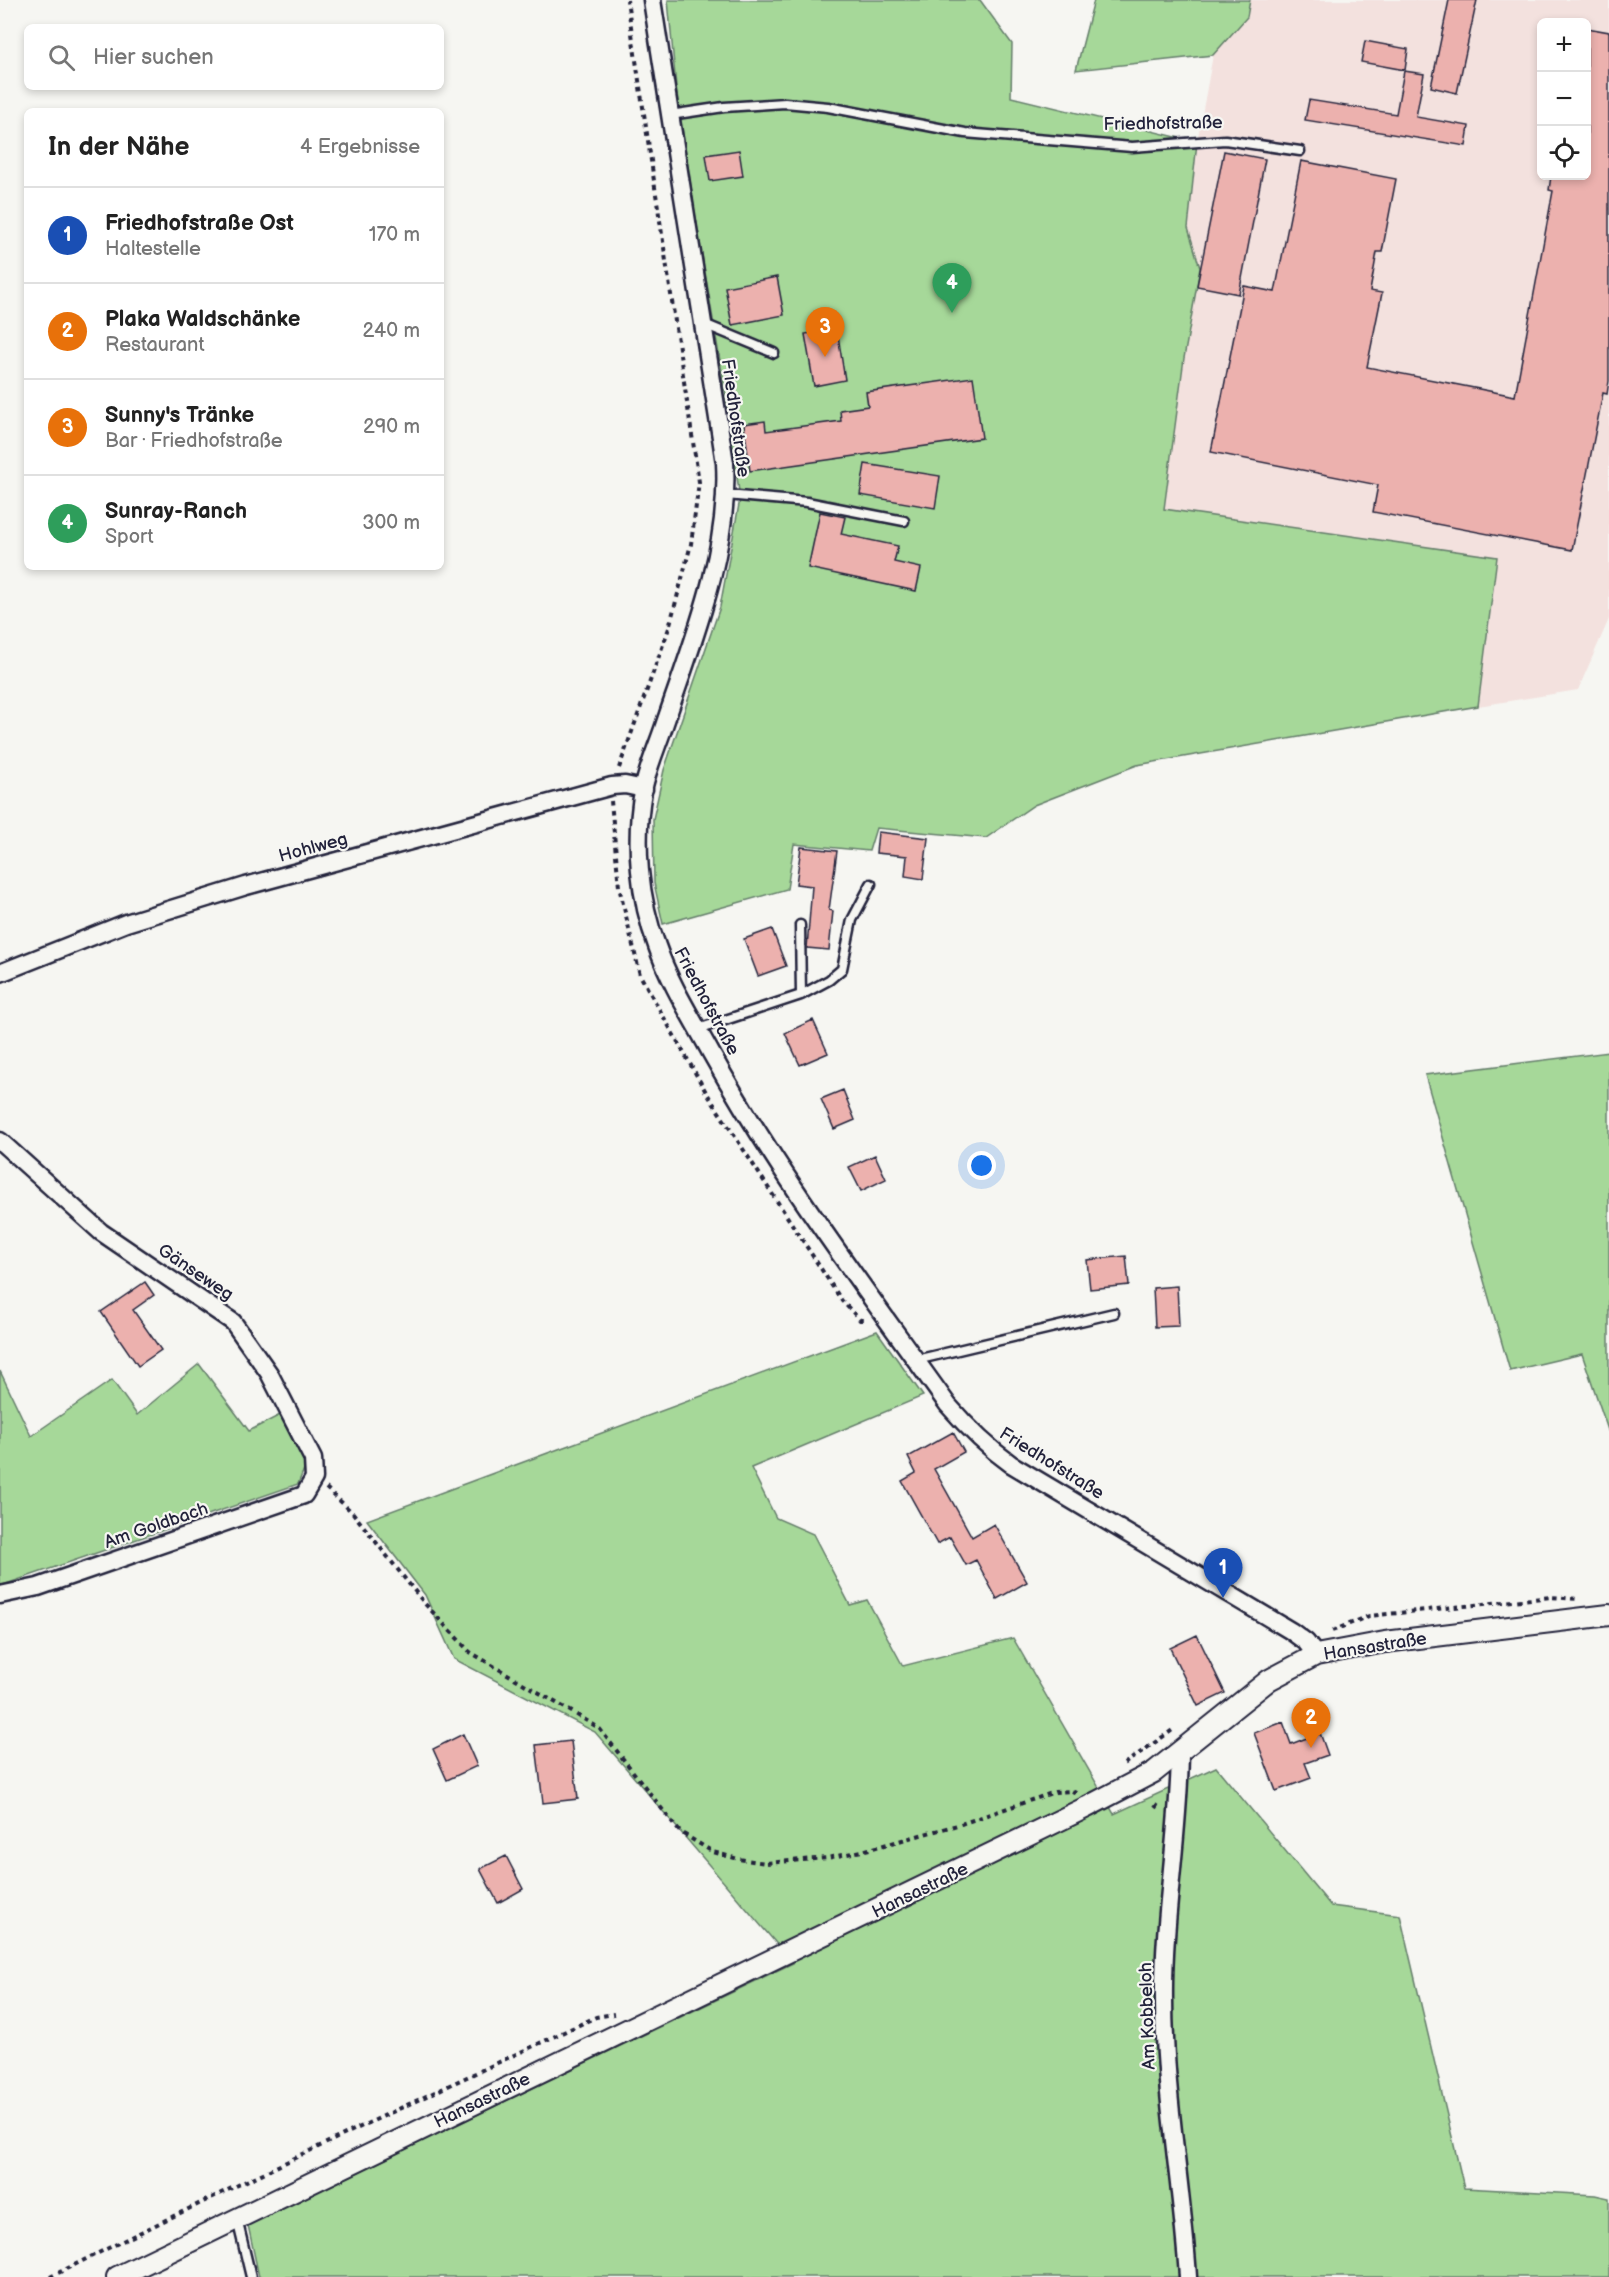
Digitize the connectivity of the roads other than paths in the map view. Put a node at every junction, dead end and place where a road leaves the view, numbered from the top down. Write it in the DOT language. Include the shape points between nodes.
graph roads {
  1 [pos="652,0"];
  2 [pos="670,115"];
  3 [pos="1300,151"];
  4 [pos="704,324"];
  5 [pos="774,353"];
  6 [pos="726,495"];
  7 [pos="904,521"];
  8 [pos="644,789"];
  9 [pos="871,884"];
  10 [pos="800,925"];
  11 [pos="0,973"];
  12 [pos="801,995"];
  13 [pos="698,1029"];
  14 [pos="0,1141"];
  15 [pos="1114,1313"];
  16 [pos="916,1360"];
  17 [pos="314,1478"];
  18 [pos="0,1595"];
  19 [pos="1609,1615"];
  20 [pos="1311,1649"];
  21 [pos="1180,1753"];
  22 [pos="237,2219"];
  23 [pos="117,2277"];
  24 [pos="251,2277"];
  25 [pos="1188,2277"];
  1 -- 2 [label="street, Friedhofstraße"];
  2 -- 3 [label="lane, Friedhofstraße" via="785,103 828,107 964,133 1132,147 1225,140"];
  2 -- 4 [label="street, Friedhofstraße"];
  4 -- 5 [label="lane"];
  4 -- 6 [label="street, Friedhofstraße" via="725,463"];
  6 -- 7 [label="lane" via="807,502"];
  6 -- 8 [label="street, Friedhofstraße" via="720,546"];
  8 -- 11 [label="street, Hohlweg" via="612,786 235,889 126,923"];
  8 -- 13 [label="street, Friedhofstraße" via="639,839 648,915 671,980"];
  9 -- 12 [label="lane" via="852,920 842,969"];
  10 -- 12 [label="lane"];
  12 -- 13 [label="lane"];
  13 -- 16 [label="street, Friedhofstraße" via="799,1198"];
  14 -- 17 [label="street, Gänseweg" via="101,1233 233,1322 269,1373 313,1459"];
  15 -- 16 [label="lane"];
  16 -- 20 [label="street, Friedhofstraße" via="968,1428 998,1454 1291,1631"];
  17 -- 18 [label="street, Am Goldbach" via="304,1495 38,1587"];
  19 -- 20 [label="street, Hansastraße"];
  20 -- 21 [label="street, Hansastraße"];
  21 -- 22 [label="street, Hansastraße" via="1154,1772 1037,1833"];
  21 -- 25 [label="street, Am Kobbeloh" via="1179,1802 1164,1945 1164,2002"];
  22 -- 23 [label="street, Hansastraße"];
  22 -- 24 [label="lane"];
}
